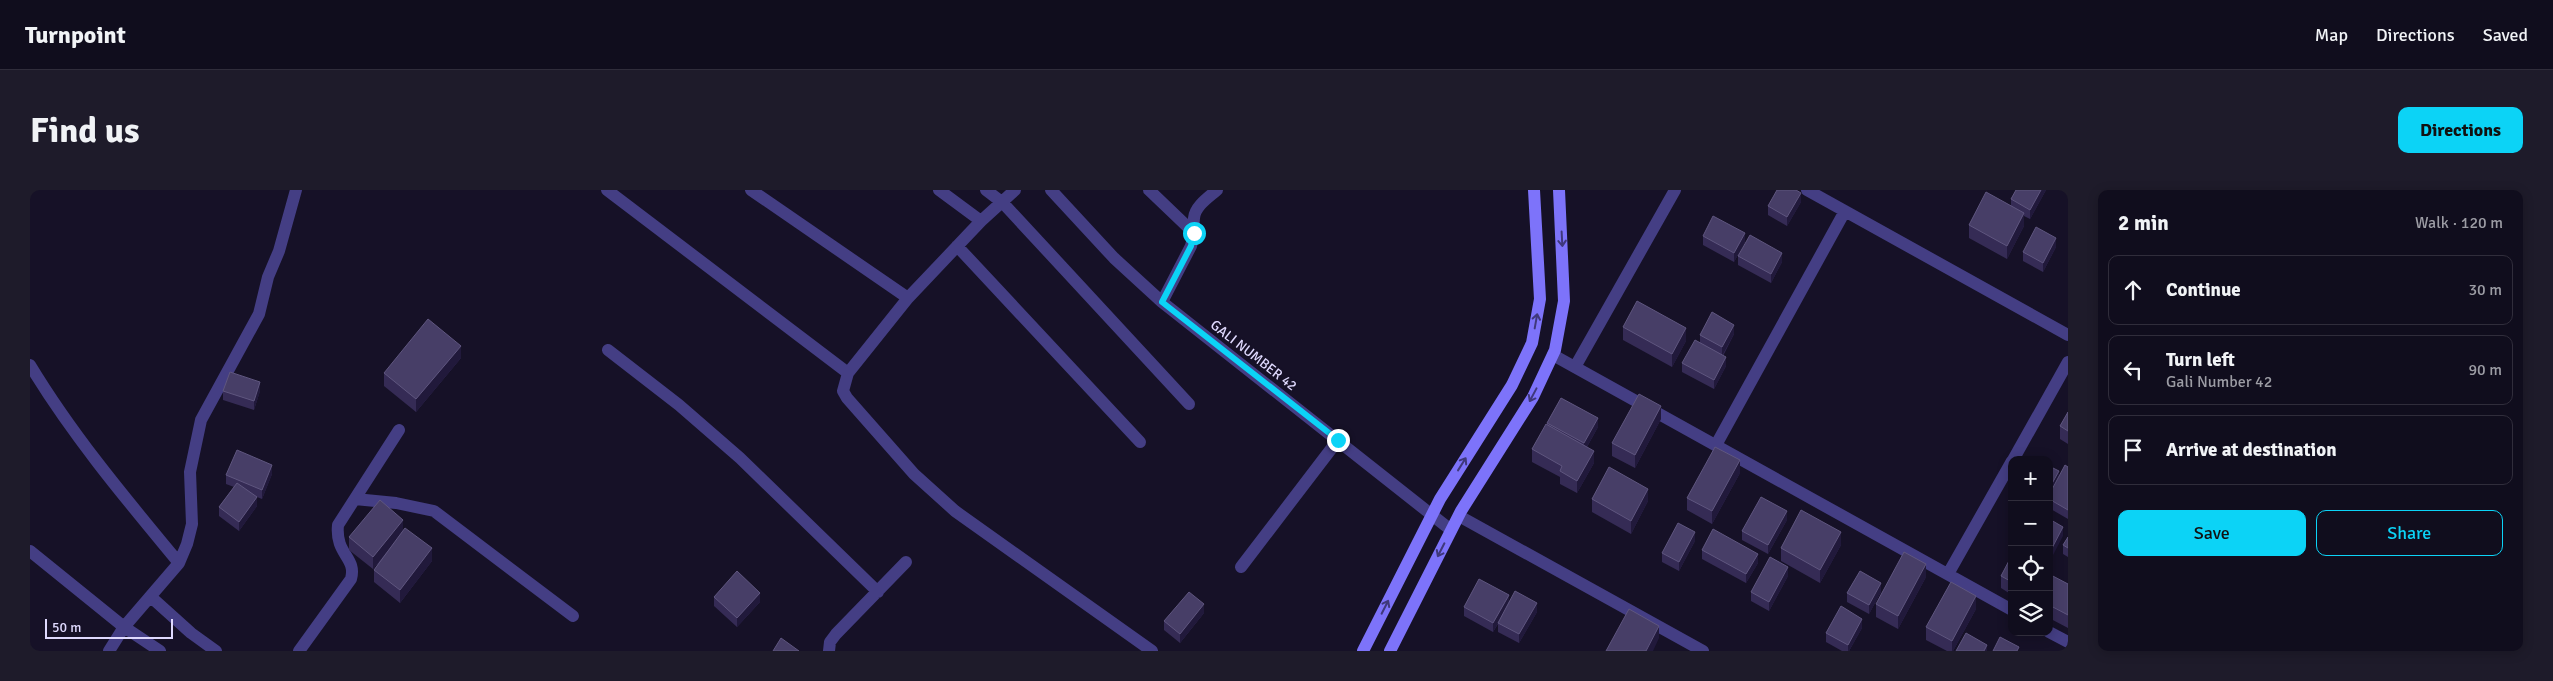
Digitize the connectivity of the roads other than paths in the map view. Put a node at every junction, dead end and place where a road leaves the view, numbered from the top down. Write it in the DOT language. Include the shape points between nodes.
graph roads {
  1 [pos="296,190"];
  2 [pos="607,190"];
  3 [pos="751,190"];
  4 [pos="939,190"];
  5 [pos="986,190"];
  6 [pos="1016,190"];
  7 [pos="1051,190"];
  8 [pos="1149,190"];
  9 [pos="1217,190"];
  10 [pos="1534,190"];
  11 [pos="1559,190"];
  12 [pos="1675,190"];
  13 [pos="1807,190"];
  14 [pos="1003,203"];
  15 [pos="1845,211"];
  16 [pos="981,221"];
  17 [pos="1194,233"];
  18 [pos="957,246"];
  19 [pos="908,298"];
  20 [pos="1162,302"];
  21 [pos="2068,335"];
  22 [pos="608,350"];
  23 [pos="1553,355"];
  24 [pos="2068,362"];
  25 [pos="30,365"];
  26 [pos="1575,367"];
  27 [pos="848,373"];
  28 [pos="1190,404"];
  29 [pos="399,430"];
  30 [pos="1338,440"];
  31 [pos="1140,442"];
  32 [pos="1716,445"];
  33 [pos="2015,456"];
  34 [pos="2008,468"];
  35 [pos="355,499"];
  36 [pos="1432,515"];
  37 [pos="1459,516"];
  38 [pos="1451,530"];
  39 [pos="30,551"];
  40 [pos="906,562"];
  41 [pos="179,564"];
  42 [pos="1241,567"];
  43 [pos="1948,574"];
  44 [pos="878,592"];
  45 [pos="151,597"];
  46 [pos="2008,608"];
  47 [pos="573,616"];
  48 [pos="124,628"];
  49 [pos="2053,634"];
  50 [pos="2068,642"];
  51 [pos="109,651"];
  52 [pos="160,651"];
  53 [pos="216,651"];
  54 [pos="299,651"];
  55 [pos="829,651"];
  56 [pos="1152,651"];
  57 [pos="1364,651"];
  58 [pos="1390,651"];
  59 [pos="1703,651"];
  1 -- 41 [label="street" via="259,314 201,420 190,472 192,524"];
  2 -- 27 [label="street"];
  3 -- 19 [label="street"];
  4 -- 16 [label="street"];
  5 -- 14 [label="street"];
  6 -- 14 [label="street"];
  7 -- 20 [label="street, GALI NUMBER 42" via="1114,258"];
  8 -- 17 [label="street"];
  9 -- 17 [label="street" via="1198,208 1194,216"];
  36 -- 10 [label="street, one-way" via="1512,385 1532,343 1540,299"];
  11 -- 23 [label="street, one-way" via="1564,300"];
  12 -- 26 [label="street"];
  13 -- 15 [label="street"];
  14 -- 16 [label="street"];
  14 -- 28 [label="street"];
  15 -- 21 [label="street"];
  15 -- 32 [label="street"];
  16 -- 18 [label="street"];
  17 -- 20 [label="street" via="1191,246"];
  18 -- 19 [label="street"];
  18 -- 31 [label="street"];
  19 -- 27 [label="street"];
  20 -- 30 [label="street, GALI NUMBER 42"];
  22 -- 44 [label="street" via="740,458"];
  23 -- 26 [label="street"];
  23 -- 37 [label="street, one-way" via="1532,397"];
  24 -- 33 [label="street"];
  25 -- 41 [label="street" via="56,408 102,470"];
  26 -- 32 [label="street"];
  27 -- 56 [label="street" via="844,391 846,398 914,474 955,511"];
  29 -- 35 [label="street"];
  30 -- 36 [label="street, GALI NUMBER 42"];
  30 -- 42 [label="street"];
  32 -- 43 [label="street"];
  34 -- 43 [label="street"];
  35 -- 47 [label="street" via="434,511"];
  35 -- 54 [label="street" via="338,525 337,539 341,552 352,563 352,579"];
  36 -- 38 [label="street, GALI NUMBER 42"];
  57 -- 36 [label="street, one-way"];
  37 -- 38 [label="street"];
  37 -- 59 [label="street"];
  38 -- 58 [label="street, one-way"];
  39 -- 48 [label="street"];
  40 -- 44 [label="street"];
  41 -- 45 [label="street"];
  43 -- 46 [label="street"];
  44 -- 55 [label="street" via="836,634 830,642"];
  45 -- 48 [label="street"];
  45 -- 53 [label="street"];
  48 -- 51 [label="street"];
  48 -- 52 [label="street"];
  49 -- 50 [label="street"];
}
